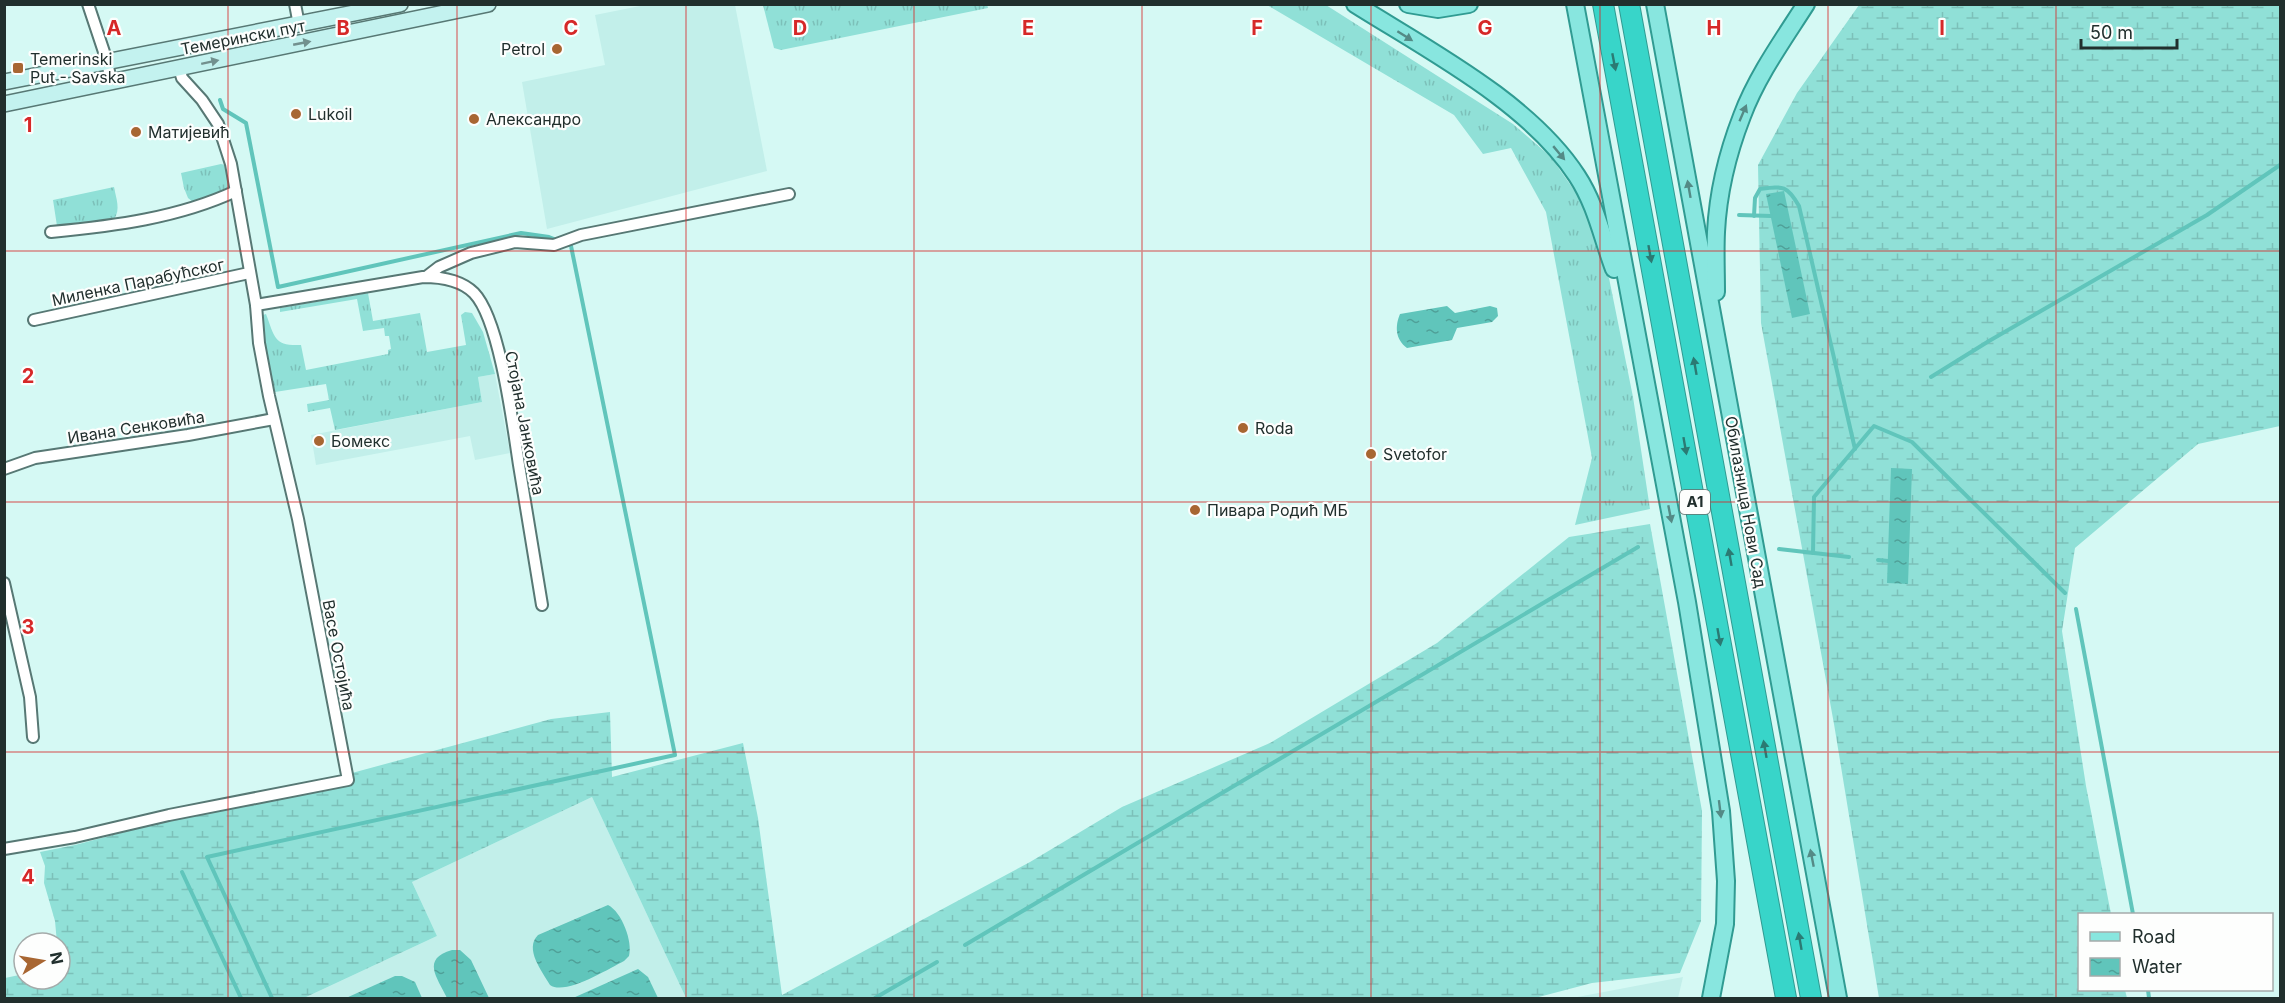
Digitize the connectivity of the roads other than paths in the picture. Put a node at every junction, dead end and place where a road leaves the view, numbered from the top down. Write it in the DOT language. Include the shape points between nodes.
graph roads {
  1 [pos="88,4"];
  2 [pos="295,4"];
  3 [pos="400,4"];
  4 [pos="488,4"];
  5 [pos="1355,4"];
  6 [pos="1408,4"];
  7 [pos="1469,4"];
  8 [pos="1575,4"];
  9 [pos="1604,4"];
  10 [pos="1629,4"];
  11 [pos="1655,4"];
  12 [pos="1806,4"];
  13 [pos="299,25"];
  14 [pos="107,61"];
  15 [pos="179,68"];
  16 [pos="4,81"];
  17 [pos="111,82"];
  18 [pos="4,104"];
  19 [pos="236,191"];
  20 [pos="789,194"];
  21 [pos="51,232"];
  22 [pos="249,273"];
  23 [pos="426,277"];
  24 [pos="256,305"];
  25 [pos="1631,313"];
  26 [pos="34,320"];
  27 [pos="1715,329"];
  28 [pos="274,418"];
  29 [pos="4,469"];
  30 [pos="4,583"];
  31 [pos="542,605"];
  32 [pos="33,737"];
  33 [pos="4,849"];
  34 [pos="1711,999"];
  35 [pos="1786,999"];
  36 [pos="1811,999"];
  37 [pos="1838,999"];
  1 -- 14 [label="street"];
  2 -- 13 [label="street"];
  3 -- 13 [label="main road, Темерински пут"];
  15 -- 4 [label="main road, Темерински пут, one-way"];
  5 -- 25 [label="main road, one-way" via="1500,98 1554,147 1577,177 1596,214"];
  6 -- 7 [label="main road" via="1438,9"];
  8 -- 25 [label="main road"];
  9 -- 35 [label="highway, A1, one-way"];
  36 -- 10 [label="highway, A1, one-way"];
  27 -- 11 [label="main road, Обилазница Нови Сад, one-way"];
  27 -- 12 [label="main road, one-way" via="1716,231 1730,152 1742,114 1765,68"];
  13 -- 14 [label="main road, Темерински пут"];
  14 -- 16 [label="main road, Темерински пут"];
  14 -- 17 [label="street"];
  15 -- 17 [label="main road, Темерински пут"];
  15 -- 19 [label="street, Васе Остојића" via="182,78 218,124"];
  17 -- 18 [label="main road, Темерински пут"];
  19 -- 21 [label="street" via="133,222"];
  19 -- 22 [label="street, Васе Остојића"];
  20 -- 23 [label="street" via="554,244 515,242 471,253"];
  22 -- 24 [label="street, Васе Остојића"];
  22 -- 26 [label="street, Миленка Парабућског"];
  23 -- 24 [label="street, Стојана Јанковића"];
  23 -- 31 [label="street, Стојана Јанковића" via="443,277 473,292 490,323 510,408"];
  24 -- 28 [label="street, Васе Остојића"];
  25 -- 34 [label="main road, one-way" via="1687,602 1721,811 1725,924"];
  37 -- 27 [label="main road, Обилазница Нови Сад, one-way"];
  28 -- 29 [label="street, Ивана Сенковића" via="35,458"];
  28 -- 33 [label="street, Васе Остојића" via="298,519 348,780"];
  30 -- 32 [label="street" via="30,697"];
}
